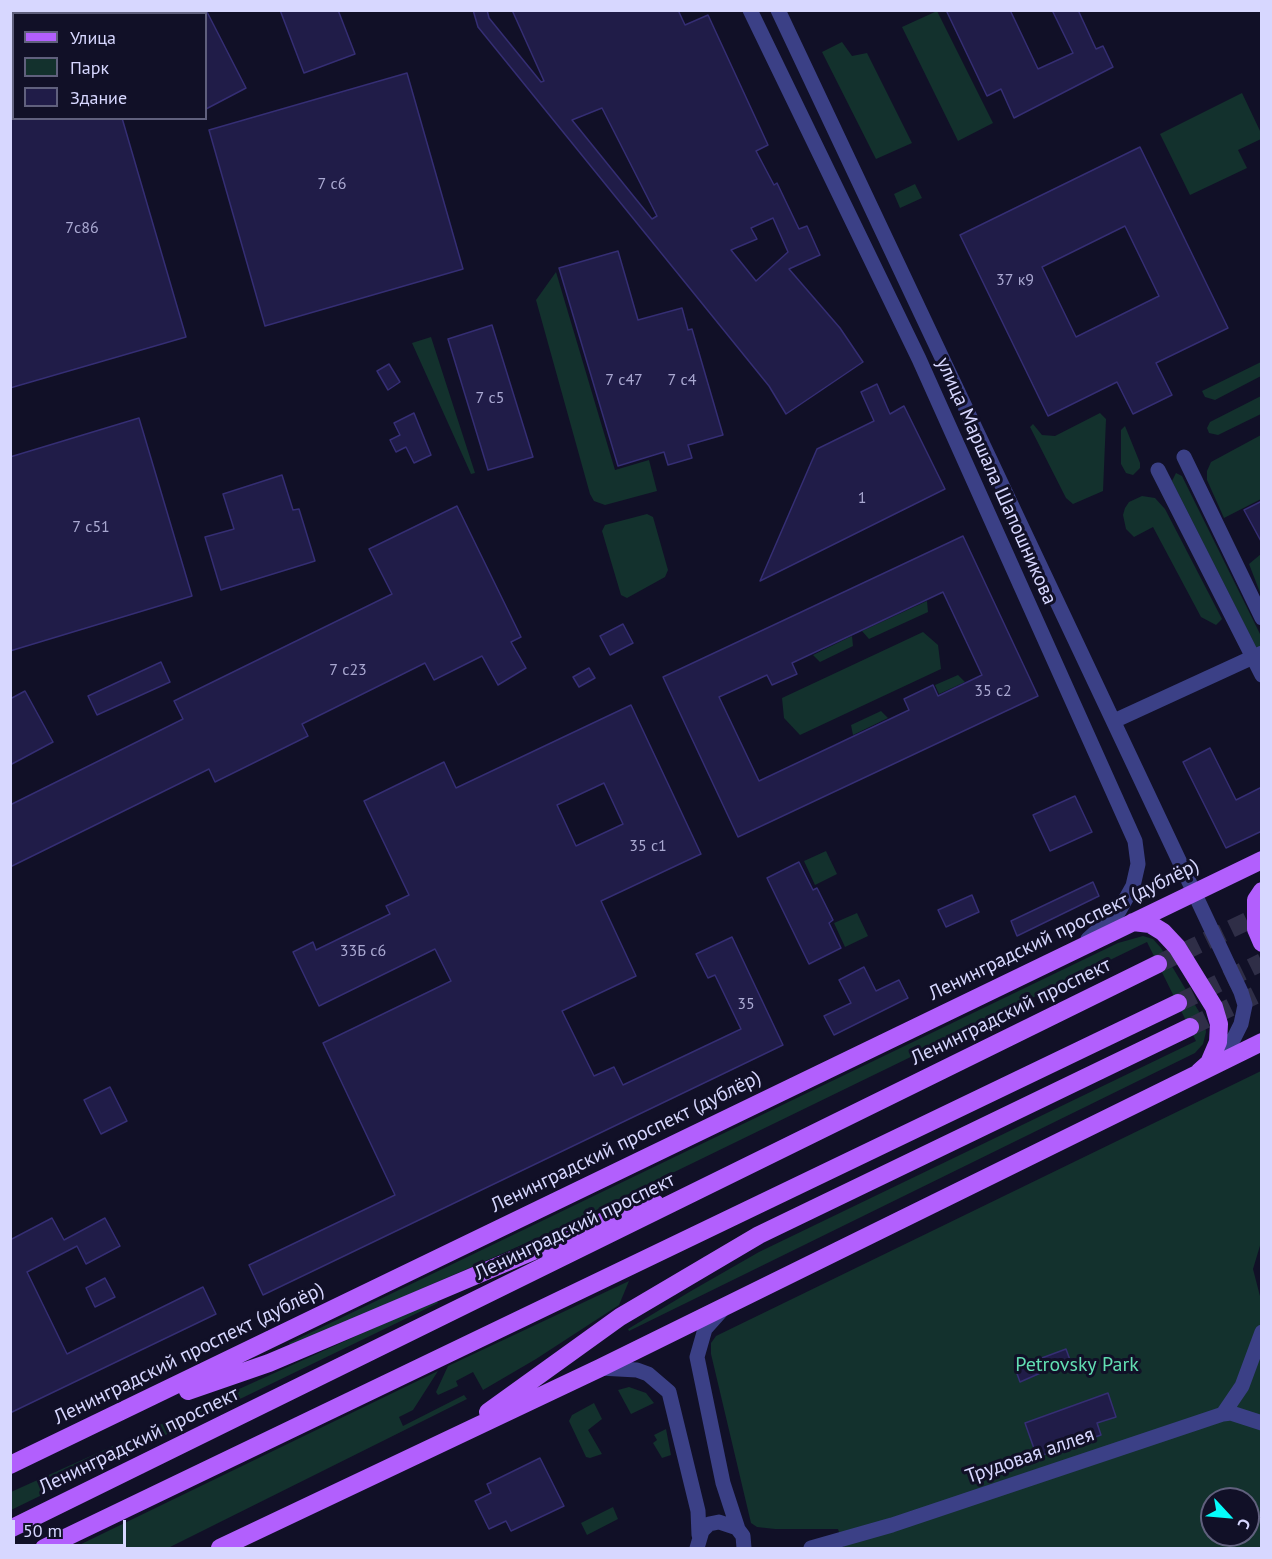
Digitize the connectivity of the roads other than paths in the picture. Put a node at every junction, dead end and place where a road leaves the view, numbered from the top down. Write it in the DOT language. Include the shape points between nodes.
graph roads {
  1 [pos="750,10"];
  2 [pos="778,10"];
  3 [pos="1184,457"];
  4 [pos="1158,470"];
  5 [pos="1262,618"];
  6 [pos="1257,655"];
  7 [pos="1262,675"];
  8 [pos="1114,721"];
  9 [pos="1262,860"];
  10 [pos="1262,891"];
  11 [pos="1195,892"];
  12 [pos="1133,922"];
  13 [pos="1262,943"];
  14 [pos="1063,955"];
  15 [pos="1158,964"];
  16 [pos="1178,1003"];
  17 [pos="1190,1027"];
  18 [pos="1262,1042"];
  19 [pos="1209,1063"];
  20 [pos="1193,1077"];
  21 [pos="727,1178"];
  22 [pos="724,1308"];
  23 [pos="1262,1332"];
  24 [pos="600,1368"];
  25 [pos="1222,1414"];
  26 [pos="113,1416"];
  27 [pos="1262,1423"];
  28 [pos="453,1437"];
  29 [pos="10,1465"];
  30 [pos="10,1529"];
  31 [pos="698,1542"];
  32 [pos="745,1543"];
  33 [pos="44,1548"];
  34 [pos="220,1548"];
  35 [pos="811,1548"];
  1 -- 14 [label="street, улица Маршала Шапошникова" via="919,359 1135,841 1138,864 1127,898 1108,923"];
  2 -- 8 [label="street, улица Маршала Шапошникова"];
  3 -- 5 [label="street"];
  4 -- 6 [label="street"];
  6 -- 7 [label="street"];
  6 -- 8 [label="street"];
  8 -- 11 [label="street, улица Маршала Шапошникова"];
  9 -- 11 [label="main road, Ленинградский проспект (дублёр)"];
  10 -- 13 [label="main road" via="1256,900 1256,929"];
  11 -- 12 [label="main road, Ленинградский проспект (дублёр)"];
  11 -- 19 [label="street, улица Маршала Шапошникова" via="1245,1005 1234,1038"];
  12 -- 14 [label="main road, Ленинградский проспект (дублёр)"];
  12 -- 19 [label="main road" via="1150,924 1178,946 1214,1007 1219,1024 1218,1042"];
  14 -- 26 [label="main road, Ленинградский проспект (дублёр)"];
  15 -- 21 [label="main road, Ленинградский проспект"];
  16 -- 33 [label="main road"];
  17 -- 28 [label="main road" via="759,1235 620,1317"];
  18 -- 20 [label="main road"];
  19 -- 20 [label="main road"];
  20 -- 22 [label="main road"];
  21 -- 26 [label="main road" via="616,1216 269,1363"];
  21 -- 30 [label="main road, Ленинградский проспект"];
  22 -- 24 [label="main road"];
  22 -- 32 [label="street" via="705,1329 697,1357 723,1483"];
  23 -- 25 [label="street" via="1242,1386"];
  24 -- 28 [label="main road"];
  24 -- 31 [label="street" via="636,1370 654,1378 669,1392 698,1511"];
  25 -- 27 [label="street, Трудовая аллея"];
  25 -- 35 [label="street, Трудовая аллея" via="892,1525"];
  26 -- 29 [label="main road, Ленинградский проспект (дублёр)"];
  28 -- 34 [label="main road"];
  31 -- 32 [label="street" via="709,1524 719,1522 729,1523"];
}
